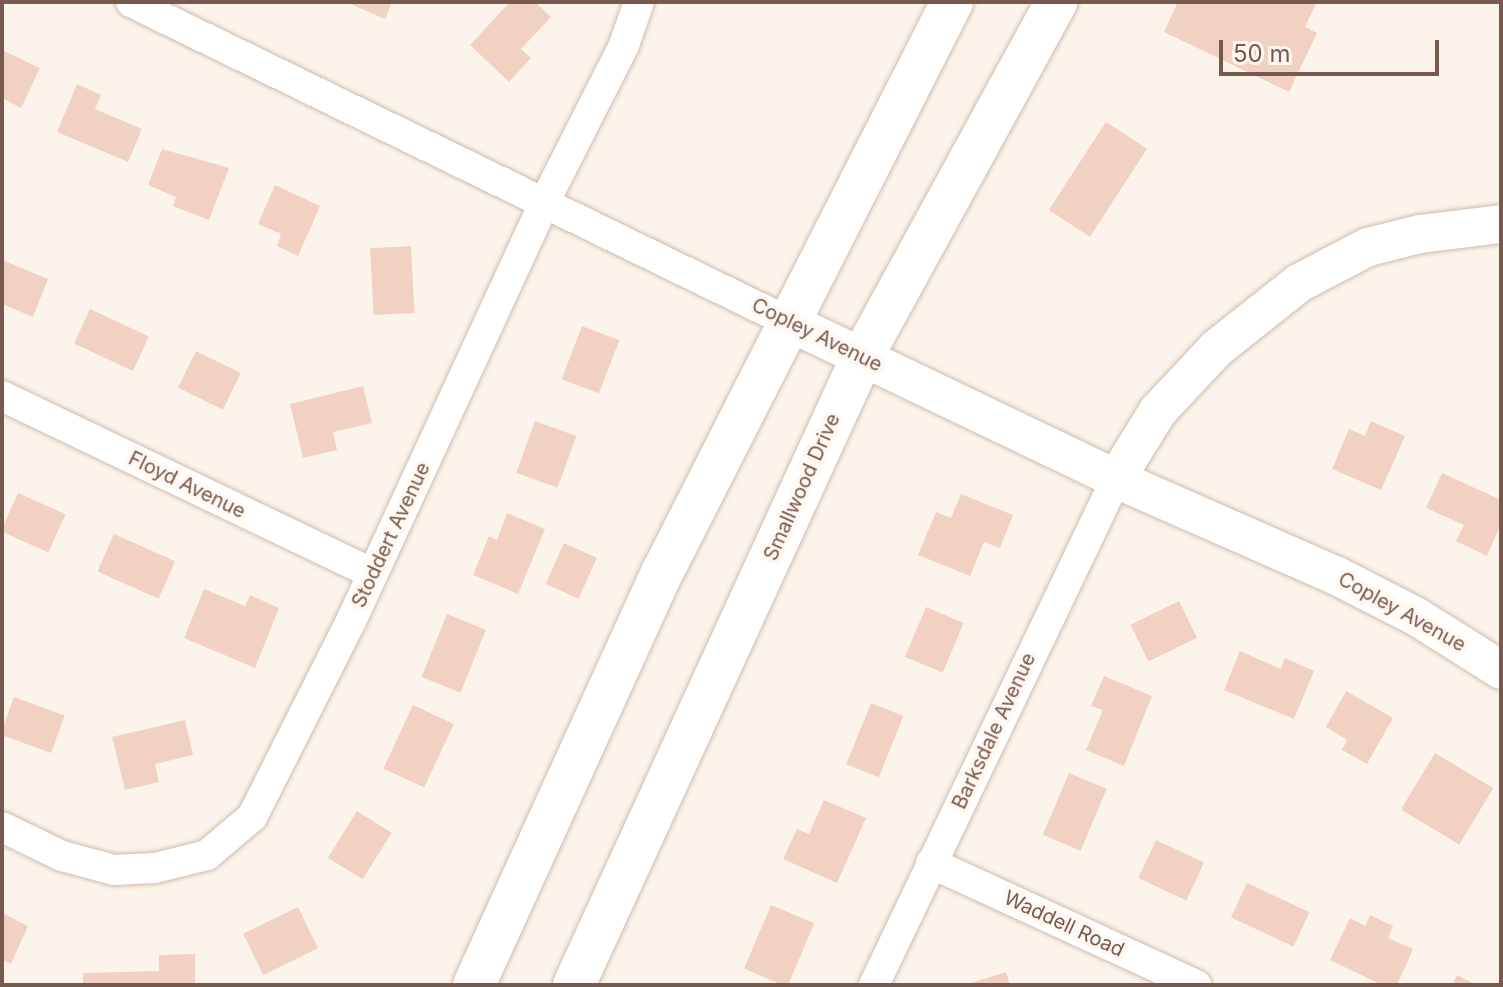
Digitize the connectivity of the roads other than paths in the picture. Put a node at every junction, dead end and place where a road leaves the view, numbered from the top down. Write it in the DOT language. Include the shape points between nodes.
graph roads {
  1 [pos="131,2"];
  2 [pos="639,2"];
  3 [pos="952,2"];
  4 [pos="1056,2"];
  5 [pos="544,203"];
  6 [pos="1501,224"];
  7 [pos="791,323"];
  8 [pos="862,357"];
  9 [pos="2,396"];
  10 [pos="1116,479"];
  11 [pos="373,574"];
  12 [pos="1501,670"];
  13 [pos="2,827"];
  14 [pos="931,863"];
  15 [pos="474,985"];
  16 [pos="574,985"];
  17 [pos="874,985"];
  18 [pos="1196,985"];
  1 -- 5 [label="street, Copley Avenue"];
  2 -- 5 [label="street, Stoddert Avenue" via="617,60"];
  3 -- 7 [label="main road"];
  4 -- 8 [label="main road, Smallwood Drive"];
  5 -- 7 [label="street, Copley Avenue"];
  5 -- 11 [label="street, Stoddert Avenue"];
  6 -- 10 [label="street" via="1368,247 1299,283 1229,337 1158,411"];
  7 -- 8 [label="street, Copley Avenue"];
  7 -- 15 [label="main road" via="663,571"];
  8 -- 10 [label="street, Copley Avenue"];
  8 -- 16 [label="main road, Smallwood Drive"];
  9 -- 11 [label="street, Floyd Avenue"];
  10 -- 12 [label="street, Copley Avenue" via="1335,575 1417,617"];
  10 -- 14 [label="street, Barksdale Avenue"];
  11 -- 13 [label="street, Stoddert Avenue" via="252,817 231,840 180,863 114,870 62,856"];
  14 -- 17 [label="street, Barksdale Avenue"];
  14 -- 18 [label="street, Waddell Road"];
}
